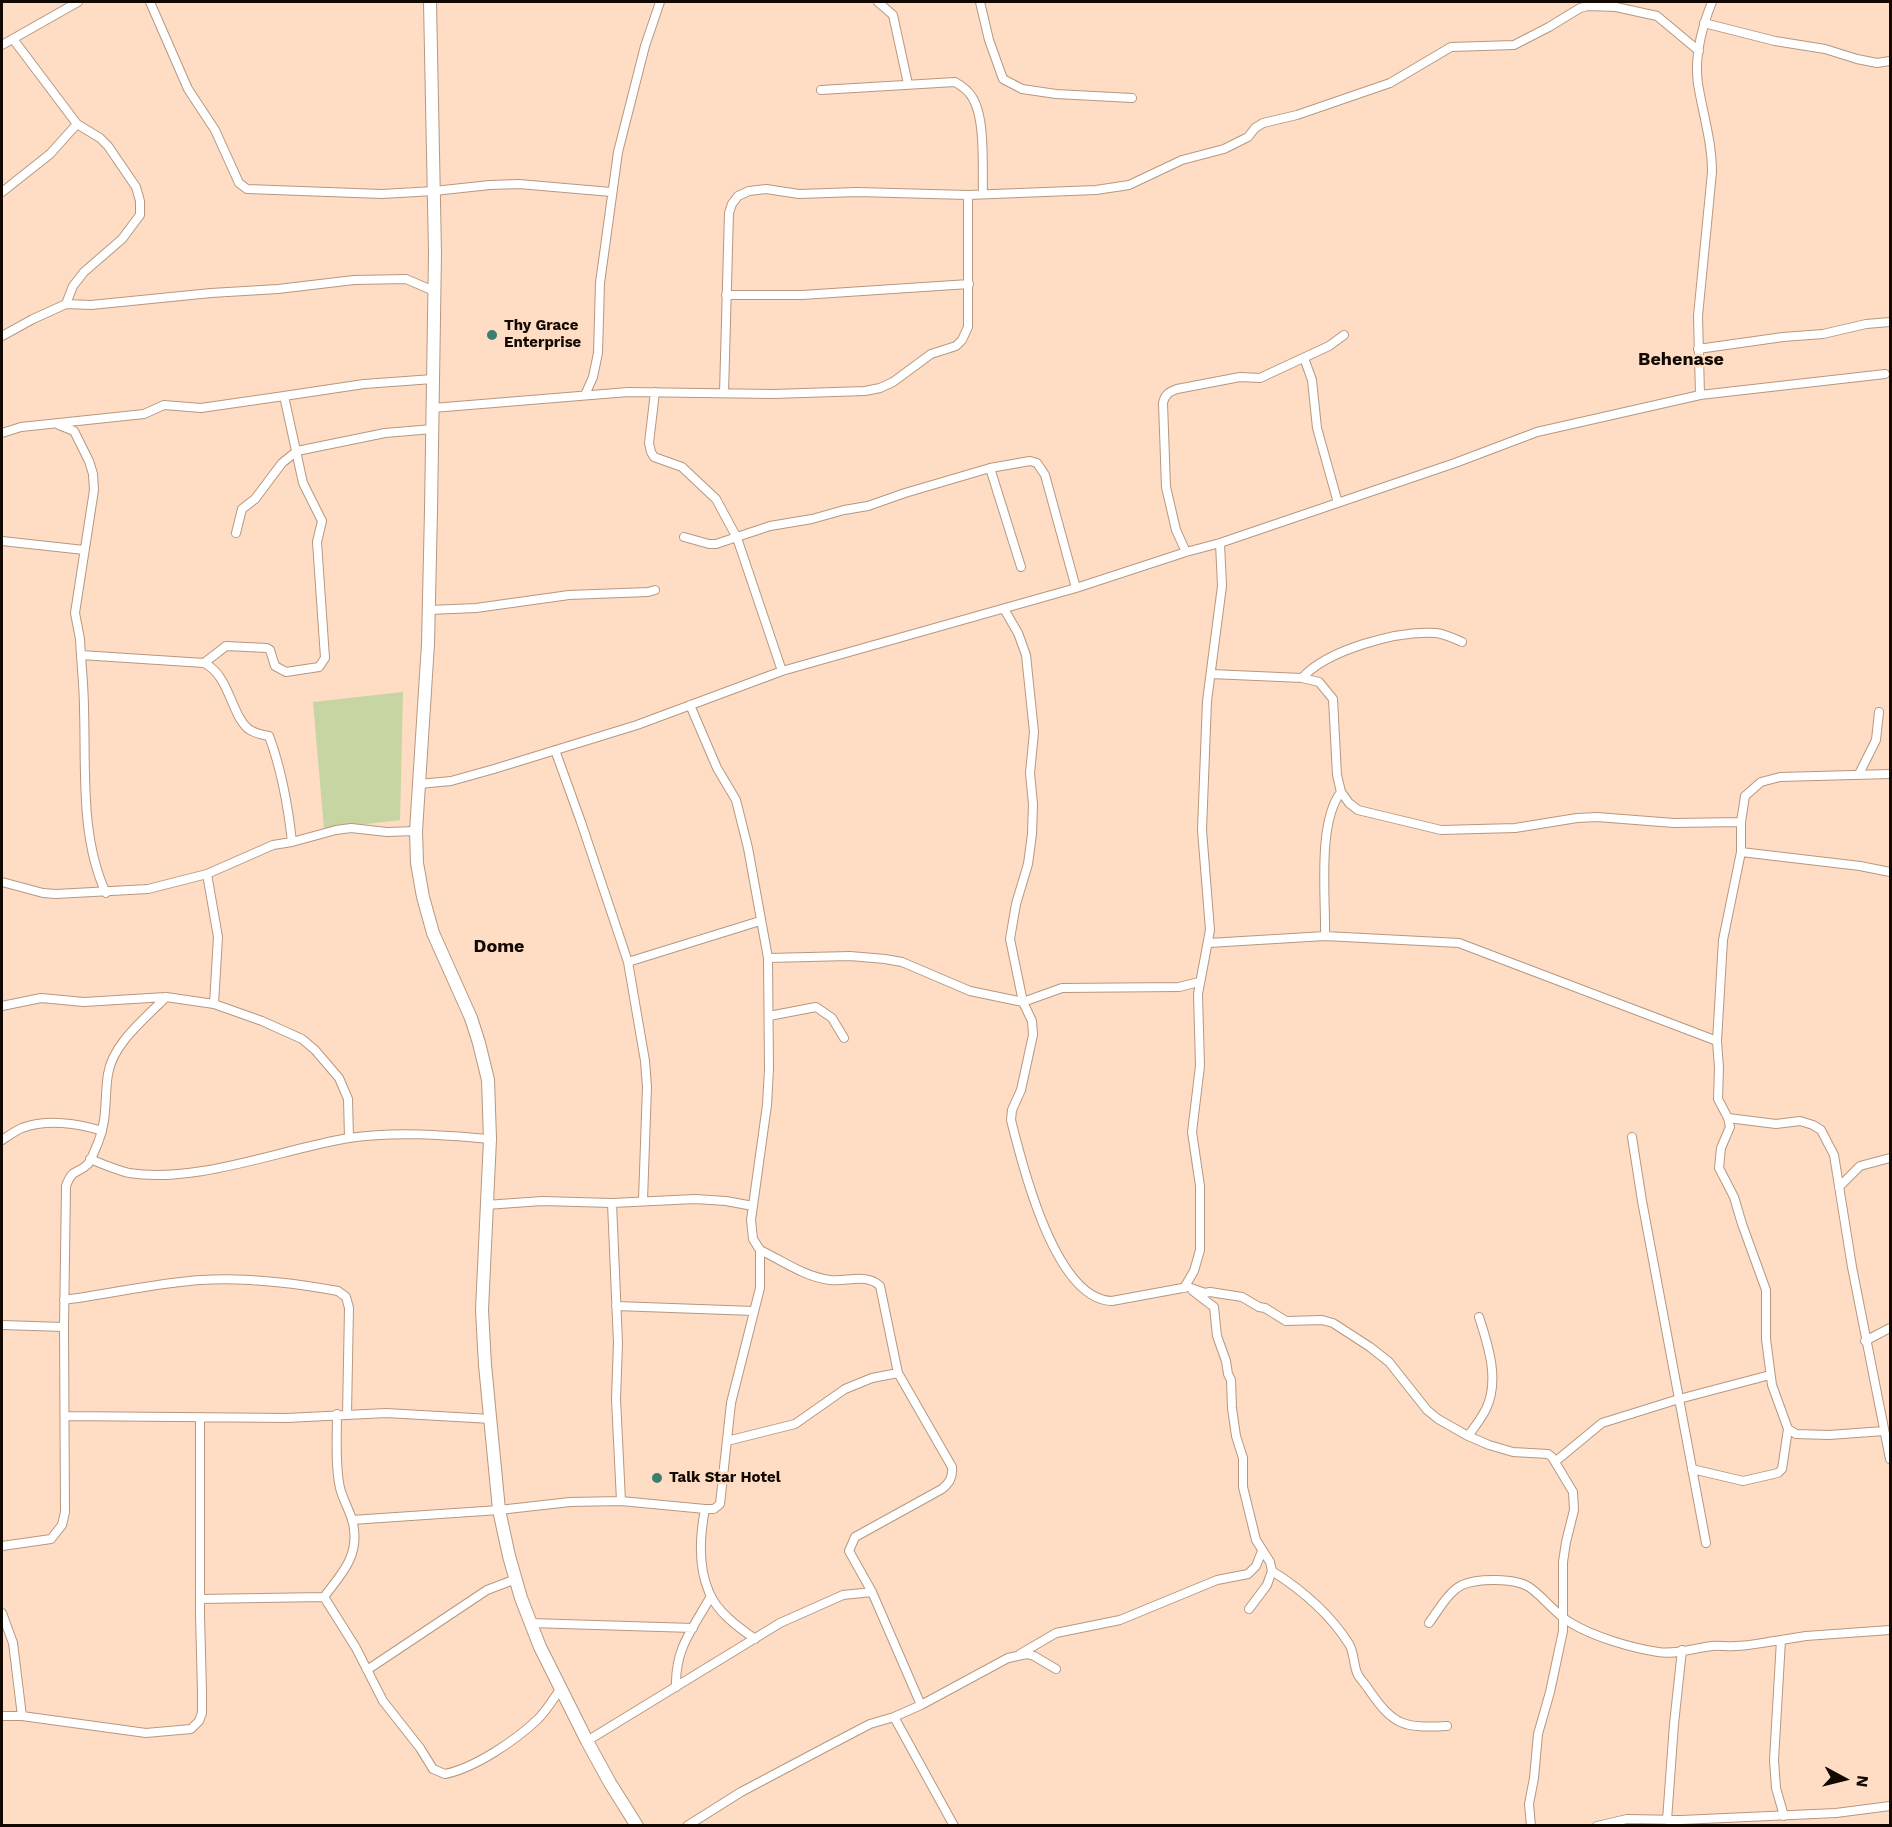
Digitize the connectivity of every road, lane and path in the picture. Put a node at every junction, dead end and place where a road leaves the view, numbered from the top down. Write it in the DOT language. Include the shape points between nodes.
graph roads {
  1 [pos="78,2"];
  2 [pos="150,2"];
  3 [pos="430,2"];
  4 [pos="660,2"];
  5 [pos="878,2"];
  6 [pos="980,2"];
  7 [pos="1712,2"];
  8 [pos="1704,23"];
  9 [pos="13,39"];
  10 [pos="2,45"];
  11 [pos="1699,51"];
  12 [pos="1890,61"];
  13 [pos="908,84"];
  14 [pos="821,90"];
  15 [pos="1132,98"];
  16 [pos="77,124"];
  17 [pos="434,191"];
  18 [pos="2,192"];
  19 [pos="611,192"];
  20 [pos="983,194"];
  21 [pos="968,195"];
  22 [pos="969,284"];
  23 [pos="434,291"];
  24 [pos="726,295"];
  25 [pos="66,304"];
  26 [pos="1890,322"];
  27 [pos="1344,335"];
  28 [pos="2,336"];
  29 [pos="1698,349"];
  30 [pos="1304,358"];
  31 [pos="1885,375"];
  32 [pos="433,379"];
  33 [pos="655,392"];
  34 [pos="724,393"];
  35 [pos="585,395"];
  36 [pos="1700,395"];
  37 [pos="284,396"];
  38 [pos="433,408"];
  39 [pos="56,424"];
  40 [pos="432,429"];
  41 [pos="2,433"];
  42 [pos="297,451"];
  43 [pos="990,468"];
  44 [pos="1338,503"];
  45 [pos="236,533"];
  46 [pos="684,537"];
  47 [pos="737,538"];
  48 [pos="2,541"];
  49 [pos="1220,543"];
  50 [pos="84,550"];
  51 [pos="1186,552"];
  52 [pos="1021,567"];
  53 [pos="1076,588"];
  54 [pos="655,590"];
  55 [pos="1004,609"];
  56 [pos="429,610"];
  57 [pos="1462,642"];
  58 [pos="81,655"];
  59 [pos="204,663"];
  60 [pos="782,671"];
  61 [pos="1211,674"];
  62 [pos="1302,678"];
  63 [pos="690,705"];
  64 [pos="1880,712"];
  65 [pos="555,750"];
  66 [pos="1859,774"];
  67 [pos="1890,774"];
  68 [pos="419,784"];
  69 [pos="1341,792"];
  70 [pos="1741,822"];
  71 [pos="416,831"];
  72 [pos="292,842"];
  73 [pos="1741,852"];
  74 [pos="1890,872"];
  75 [pos="207,874"];
  76 [pos="2,882"];
  77 [pos="106,892"];
  78 [pos="760,921"];
  79 [pos="1325,936"];
  80 [pos="1209,943"];
  81 [pos="768,958"];
  82 [pos="628,962"];
  83 [pos="1199,982"];
  84 [pos="166,997"];
  85 [pos="1023,1002"];
  86 [pos="214,1004"];
  87 [pos="2,1006"];
  88 [pos="769,1016"];
  89 [pos="844,1038"];
  90 [pos="1717,1041"];
  91 [pos="1728,1118"];
  92 [pos="102,1131"];
  93 [pos="1632,1137"];
  94 [pos="349,1138"];
  95 [pos="490,1139"];
  96 [pos="2,1140"];
  97 [pos="1890,1158"];
  98 [pos="90,1159"];
  99 [pos="1839,1187"];
  100 [pos="643,1200"];
  101 [pos="612,1203"];
  102 [pos="486,1205"];
  103 [pos="753,1206"];
  104 [pos="760,1250"];
  105 [pos="1186,1288"];
  106 [pos="64,1300"];
  107 [pos="616,1306"];
  108 [pos="754,1311"];
  109 [pos="1479,1317"];
  110 [pos="2,1325"];
  111 [pos="64,1327"];
  112 [pos="1890,1328"];
  113 [pos="1865,1341"];
  114 [pos="898,1373"];
  115 [pos="1770,1375"];
  116 [pos="1679,1399"];
  117 [pos="337,1414"];
  118 [pos="347,1414"];
  119 [pos="64,1416"];
  120 [pos="200,1417"];
  121 [pos="491,1419"];
  122 [pos="1788,1429"];
  123 [pos="1884,1431"];
  124 [pos="1468,1436"];
  125 [pos="727,1441"];
  126 [pos="1890,1459"];
  127 [pos="1556,1461"];
  128 [pos="1692,1469"];
  129 [pos="621,1501"];
  130 [pos="705,1509"];
  131 [pos="499,1510"];
  132 [pos="352,1520"];
  133 [pos="1706,1543"];
  134 [pos="2,1546"];
  135 [pos="1263,1551"];
  136 [pos="1272,1571"];
  137 [pos="516,1579"];
  138 [pos="872,1592"];
  139 [pos="711,1596"];
  140 [pos="324,1597"];
  141 [pos="200,1599"];
  142 [pos="1249,1609"];
  143 [pos="2,1613"];
  144 [pos="1562,1618"];
  145 [pos="530,1623"];
  146 [pos="1429,1623"];
  147 [pos="693,1628"];
  148 [pos="1890,1630"];
  149 [pos="754,1639"];
  150 [pos="1781,1640"];
  151 [pos="1682,1650"];
  152 [pos="1020,1654"];
  153 [pos="1056,1669"];
  154 [pos="367,1671"];
  155 [pos="676,1687"];
  156 [pos="561,1688"];
  157 [pos="921,1705"];
  158 [pos="2,1716"];
  159 [pos="22,1716"];
  160 [pos="894,1717"];
  161 [pos="1447,1726"];
  162 [pos="587,1741"];
  163 [pos="1890,1806"];
  164 [pos="1784,1816"];
  165 [pos="1667,1820"];
  166 [pos="637,1826"];
  167 [pos="687,1826"];
  168 [pos="954,1826"];
  169 [pos="1531,1826"];
  170 [pos="1597,1826"];
  1 -- 9 [label="street"];
  2 -- 17 [label="street" via="188,89 215,130 243,187 335,193"];
  3 -- 17 [label="street"];
  4 -- 19 [label="street" via="623,126"];
  5 -- 13 [label="street" via="893,15"];
  6 -- 15 [label="street" via="1003,79 1033,91"];
  7 -- 8 [label="street"];
  8 -- 11 [label="street"];
  8 -- 12 [label="street" via="1774,41 1826,49 1857,60"];
  9 -- 10 [label="street"];
  9 -- 16 [label="street"];
  11 -- 20 [label="street" via="1657,16 1616,7 1588,6 1514,45 1451,47 1390,83 1263,123 1248,137 1224,149 1182,160 1129,185"];
  11 -- 29 [label="street" via="1698,82 1712,172"];
  13 -- 14 [label="street"];
  13 -- 20 [label="street" via="955,82 973,98 980,119"];
  16 -- 18 [label="street" via="50,154"];
  16 -- 25 [label="street" via="100,138 116,157 136,187 140,215 122,239 84,272"];
  17 -- 19 [label="street" via="519,184"];
  17 -- 23 [label="street"];
  19 -- 35 [label="street" via="600,283 598,353"];
  20 -- 21 [label="street"];
  21 -- 22 [label="street"];
  21 -- 24 [label="street" via="749,191 738,196 729,213"];
  22 -- 24 [label="street" via="802,295"];
  22 -- 34 [label="street" via="968,327 962,340 921,360 906,374 880,388"];
  23 -- 25 [label="street" via="406,279 354,280 91,305"];
  23 -- 32 [label="street"];
  24 -- 34 [label="street"];
  25 -- 28 [label="street"];
  26 -- 29 [label="street"];
  27 -- 30 [label="street"];
  29 -- 36 [label="street"];
  30 -- 44 [label="street" via="1312,380 1317,428"];
  30 -- 51 [label="street" via="1260,378 1228,379 1177,389 1164,396 1166,487 1176,530"];
  31 -- 36 [label="street"];
  32 -- 37 [label="street"];
  32 -- 38 [label="street"];
  33 -- 34 [label="street"];
  33 -- 35 [label="street"];
  33 -- 47 [label="street" via="651,452 654,457 682,467 709,490"];
  35 -- 38 [label="street"];
  36 -- 44 [label="street" via="1538,432"];
  37 -- 39 [label="street" via="201,408 164,405 144,414"];
  37 -- 42 [label="street"];
  38 -- 40 [label="street"];
  39 -- 41 [label="street"];
  39 -- 50 [label="street" via="74,431 93,474"];
  40 -- 42 [label="street" via="386,433"];
  40 -- 56 [label="street"];
  42 -- 45 [label="street" via="242,509"];
  42 -- 59 [label="street" via="307,493 322,521 317,542 323,664 286,672 275,666 267,648 234,645 221,649"];
  43 -- 47 [label="street" via="868,506 770,526"];
  43 -- 52 [label="street"];
  43 -- 53 [label="street" via="1030,461 1042,468"];
  44 -- 49 [label="street"];
  46 -- 47 [label="street" via="709,544"];
  47 -- 60 [label="street"];
  48 -- 50 [label="street"];
  49 -- 51 [label="street"];
  49 -- 61 [label="street" via="1222,586"];
  50 -- 58 [label="street" via="75,613"];
  51 -- 53 [label="street"];
  53 -- 55 [label="street"];
  54 -- 56 [label="street"];
  55 -- 60 [label="street"];
  55 -- 85 [label="street" via="1026,656 1033,724 1032,834 1010,939"];
  56 -- 68 [label="street"];
  57 -- 62 [label="street" via="1434,633 1379,640 1318,664"];
  58 -- 59 [label="street"];
  58 -- 77 [label="street" via="87,803 93,854"];
  59 -- 72 [label="street" via="216,670 250,730 269,736 280,767"];
  60 -- 63 [label="street"];
  61 -- 62 [label="street"];
  61 -- 80 [label="street" via="1202,830"];
  62 -- 69 [label="street" via="1319,682 1333,699"];
  63 -- 65 [label="street"];
  63 -- 78 [label="street" via="717,768 736,800"];
  64 -- 66 [label="street" via="1876,740"];
  65 -- 68 [label="street" via="451,781"];
  65 -- 82 [label="street"];
  66 -- 67 [label="street"];
  66 -- 70 [label="street" via="1780,777 1761,782 1745,796"];
  68 -- 71 [label="street"];
  69 -- 70 [label="street" via="1358,810 1441,830 1515,828 1597,817 1674,823"];
  69 -- 79 [label="street" via="1329,814"];
  70 -- 73 [label="street"];
  71 -- 72 [label="street" via="351,828"];
  71 -- 95 [label="street" via="417,863 427,915 480,1042 488,1080"];
  72 -- 75 [label="street" via="273,845"];
  73 -- 74 [label="street"];
  73 -- 90 [label="street" via="1723,940"];
  75 -- 77 [label="street" via="148,889"];
  75 -- 86 [label="street" via="218,937"];
  76 -- 77 [label="street" via="43,893"];
  78 -- 81 [label="street"];
  78 -- 82 [label="street"];
  79 -- 80 [label="street"];
  79 -- 90 [label="street" via="1459,943"];
  80 -- 83 [label="street"];
  81 -- 85 [label="street" via="885,959 902,962 970,991"];
  81 -- 88 [label="street"];
  82 -- 100 [label="street" via="647,1087"];
  83 -- 85 [label="street" via="1179,987 1062,988"];
  83 -- 105 [label="street" via="1200,1066 1192,1132 1200,1186 1200,1250"];
  84 -- 86 [label="street"];
  84 -- 87 [label="street" via="84,1002 41,998"];
  84 -- 92 [label="street" via="132,1031 113,1061"];
  85 -- 105 [label="street" via="1033,1035 1011,1120 1030,1190 1056,1255 1087,1293 1102,1301"];
  86 -- 94 [label="street" via="283,1029 315,1050 339,1078 348,1099"];
  88 -- 89 [label="street" via="816,1007 832,1018"];
  88 -- 103 [label="street" via="767,1105"];
  90 -- 91 [label="street" via="1718,1100"];
  91 -- 99 [label="street" via="1814,1125 1834,1155"];
  91 -- 115 [label="street" via="1730,1127 1720,1148 1719,1168 1734,1197 1766,1290"];
  92 -- 96 [label="street" via="52,1123 23,1128"];
  92 -- 98 [label="street"];
  93 -- 116 [label="street"];
  94 -- 95 [label="street" via="421,1133"];
  94 -- 98 [label="street" via="169,1175 128,1173"];
  95 -- 102 [label="street"];
  97 -- 99 [label="street" via="1860,1166"];
  98 -- 106 [label="street" via="74,1171 66,1186"];
  99 -- 113 [label="street"];
  100 -- 101 [label="street"];
  100 -- 103 [label="street" via="726,1200"];
  101 -- 102 [label="street"];
  101 -- 107 [label="street"];
  102 -- 121 [label="street" via="482,1310"];
  103 -- 104 [label="street" via="753,1239"];
  104 -- 108 [label="street" via="760,1288"];
  104 -- 114 [label="street" via="812,1277 876,1282 884,1297"];
  105 -- 124 [label="street" via="1242,1297 1286,1321 1333,1323 1389,1362 1427,1410"];
  105 -- 135 [label="street" via="1214,1307 1217,1336 1231,1380 1244,1487 1256,1540"];
  106 -- 111 [label="street"];
  106 -- 118 [label="street" via="202,1280 262,1281 338,1291 346,1297 349,1308"];
  107 -- 108 [label="street"];
  107 -- 129 [label="street"];
  108 -- 125 [label="street" via="731,1403"];
  109 -- 124 [label="street" via="1492,1380 1485,1411"];
  110 -- 111 [label="street"];
  111 -- 119 [label="street"];
  112 -- 113 [label="street"];
  113 -- 123 [label="street"];
  114 -- 125 [label="street" via="845,1389 795,1424"];
  114 -- 138 [label="street" via="953,1474 942,1489 855,1537 849,1551"];
  115 -- 116 [label="street"];
  115 -- 122 [label="street"];
  116 -- 127 [label="street" via="1602,1423"];
  116 -- 128 [label="street"];
  117 -- 118 [label="street"];
  117 -- 120 [label="street"];
  117 -- 132 [label="street" via="340,1488"];
  118 -- 121 [label="street"];
  119 -- 120 [label="street"];
  119 -- 134 [label="street" via="62,1525 51,1539"];
  120 -- 141 [label="street"];
  121 -- 131 [label="street"];
  122 -- 123 [label="street" via="1796,1434 1829,1435"];
  122 -- 128 [label="street" via="1782,1469 1778,1473 1743,1481"];
  123 -- 126 [label="street"];
  124 -- 127 [label="street" via="1514,1452 1548,1454"];
  125 -- 130 [label="street" via="720,1504"];
  127 -- 144 [label="street" via="1573,1492 1574,1510 1563,1562"];
  128 -- 133 [label="street"];
  129 -- 130 [label="street"];
  129 -- 131 [label="street"];
  130 -- 139 [label="street" via="699,1541"];
  131 -- 132 [label="street"];
  131 -- 137 [label="street"];
  132 -- 140 [label="street" via="352,1556"];
  135 -- 136 [label="street"];
  135 -- 152 [label="street" via="1248,1574 1217,1580 1120,1620 1056,1633"];
  136 -- 142 [label="street"];
  136 -- 161 [label="street" via="1307,1596 1351,1646 1358,1675 1391,1718 1409,1725"];
  137 -- 145 [label="street"];
  137 -- 154 [label="street" via="488,1590"];
  138 -- 149 [label="street" via="843,1595"];
  138 -- 157 [label="street"];
  139 -- 147 [label="street"];
  139 -- 149 [label="street" via="733,1623"];
  140 -- 141 [label="street"];
  140 -- 154 [label="street"];
  141 -- 159 [label="street" via="202,1713 191,1729 146,1734"];
  143 -- 159 [label="street" via="13,1643"];
  144 -- 146 [label="street" via="1531,1588 1509,1580 1493,1580 1462,1585"];
  144 -- 151 [label="street" via="1636,1647 1669,1653"];
  144 -- 169 [label="street" via="1563,1631 1538,1734 1529,1804"];
  145 -- 147 [label="street"];
  145 -- 156 [label="street"];
  147 -- 155 [label="street" via="681,1646"];
  148 -- 150 [label="street"];
  149 -- 155 [label="street"];
  150 -- 151 [label="street"];
  150 -- 164 [label="street" via="1774,1760"];
  151 -- 165 [label="street"];
  152 -- 153 [label="street" via="1034,1656"];
  152 -- 157 [label="street"];
  154 -- 156 [label="street" via="383,1701 433,1768 445,1774 469,1766 506,1744 539,1718"];
  155 -- 162 [label="street"];
  156 -- 162 [label="street"];
  157 -- 160 [label="street"];
  158 -- 159 [label="street"];
  160 -- 167 [label="street" via="870,1725 772,1775"];
  160 -- 168 [label="street"];
  162 -- 166 [label="street"];
  163 -- 164 [label="street"];
  164 -- 165 [label="street"];
  165 -- 170 [label="street" via="1627,1819"];
}
